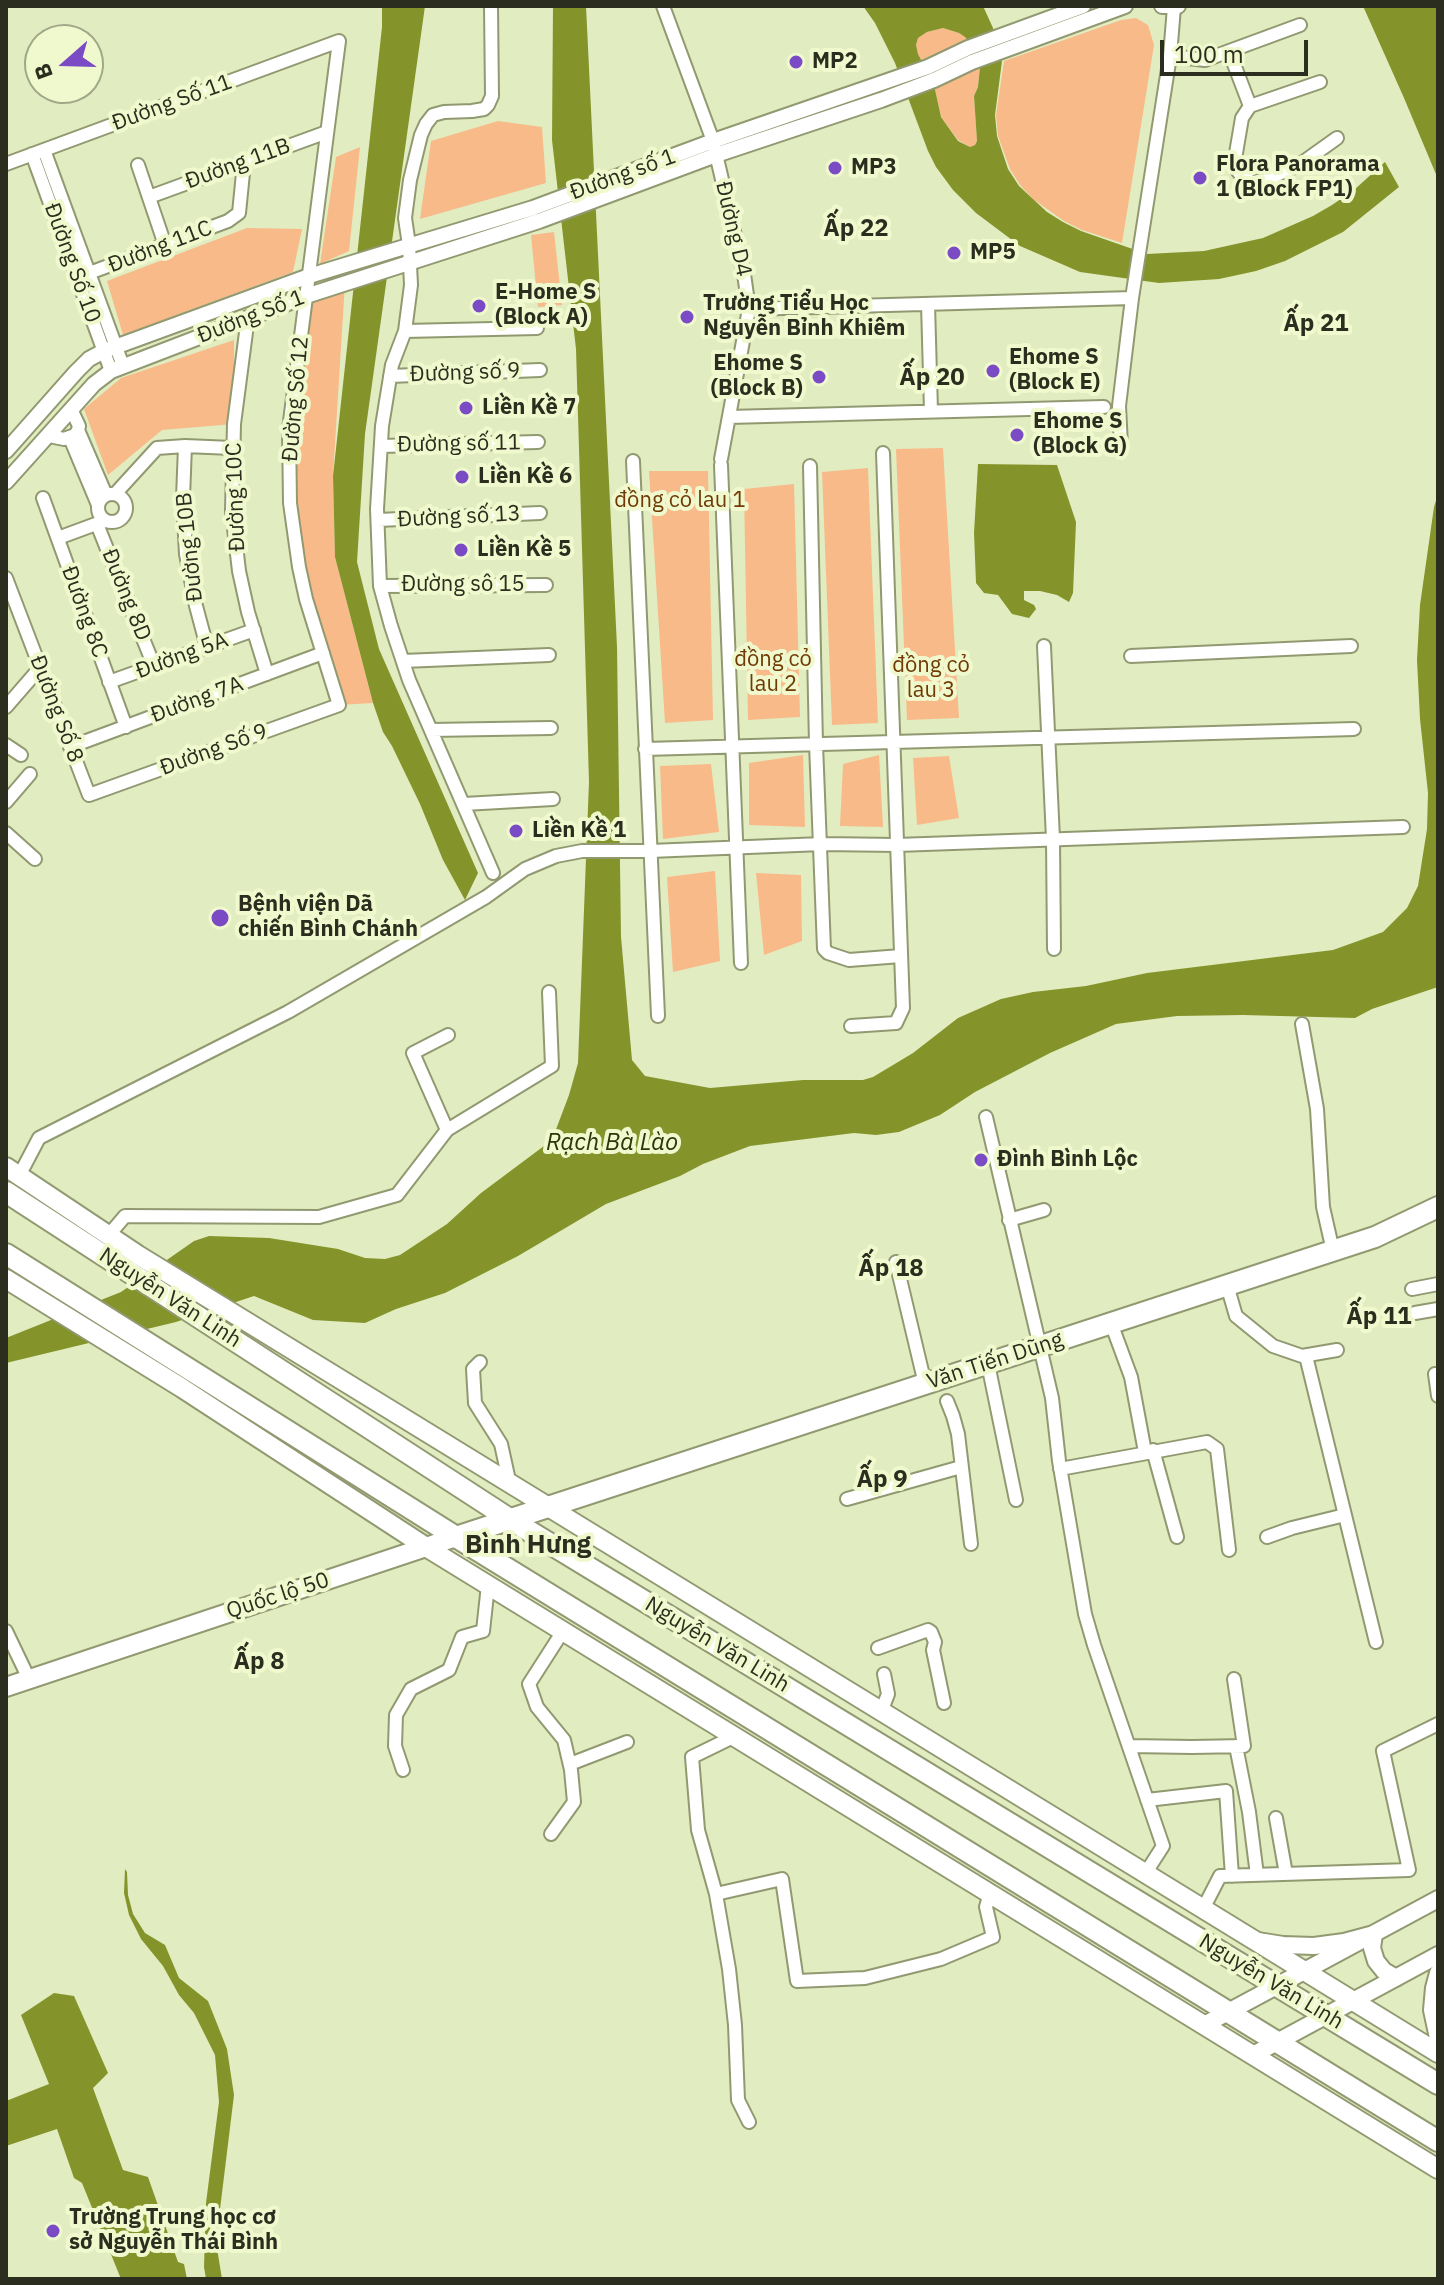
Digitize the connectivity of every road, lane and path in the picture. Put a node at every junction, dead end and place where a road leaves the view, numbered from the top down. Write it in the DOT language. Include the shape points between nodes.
graph roads {
  1 [pos="491,6"];
  2 [pos="663,6"];
  3 [pos="1083,6"];
  4 [pos="1125,6"];
  5 [pos="1171,6"];
  6 [pos="1300,25"];
  7 [pos="339,41"];
  8 [pos="1006,42"];
  9 [pos="1229,51"];
  10 [pos="1170,56"];
  11 [pos="1320,82"];
  12 [pos="1250,106"];
  13 [pos="327,132"];
  14 [pos="1337,138"];
  15 [pos="715,148"];
  16 [pos="38,152"];
  17 [pos="244,163"];
  18 [pos="6,164"];
  19 [pos="138,165"];
  20 [pos="149,197"];
  21 [pos="536,215"];
  22 [pos="165,245"];
  23 [pos="404,247"];
  24 [pos="405,264"];
  25 [pos="84,276"];
  26 [pos="309,276"];
  27 [pos="306,296"];
  28 [pos="1132,298"];
  29 [pos="928,304"];
  30 [pos="749,309"];
  31 [pos="248,317"];
  32 [pos="537,328"];
  33 [pos="405,331"];
  34 [pos="110,348"];
  35 [pos="117,368"];
  36 [pos="540,370"];
  37 [pos="390,376"];
  38 [pos="1104,407"];
  39 [pos="71,409"];
  40 [pos="931,411"];
  41 [pos="729,417"];
  42 [pos="34,419"];
  43 [pos="49,433"];
  44 [pos="74,434"];
  45 [pos="538,442"];
  46 [pos="1121,445"];
  47 [pos="185,446"];
  48 [pos="381,446"];
  49 [pos="232,448"];
  50 [pos="6,451"];
  51 [pos="883,453"];
  52 [pos="633,461"];
  53 [pos="810,466"];
  54 [pos="6,482"];
  55 [pos="43,498"];
  56 [pos="106,498"];
  57 [pos="540,513"];
  58 [pos="378,520"];
  59 [pos="101,522"];
  60 [pos="58,538"];
  61 [pos="6,578"];
  62 [pos="546,585"];
  63 [pos="380,586"];
  64 [pos="10,603"];
  65 [pos="254,630"];
  66 [pos="1044,646"];
  67 [pos="1351,646"];
  68 [pos="207,647"];
  69 [pos="323,653"];
  70 [pos="549,655"];
  71 [pos="1131,656"];
  72 [pos="403,661"];
  73 [pos="154,666"];
  74 [pos="39,669"];
  75 [pos="267,674"];
  76 [pos="109,682"];
  77 [pos="339,705"];
  78 [pos="6,707"];
  79 [pos="126,727"];
  80 [pos="551,728"];
  81 [pos="1354,729"];
  82 [pos="431,730"];
  83 [pos="1048,737"];
  84 [pos="893,742"];
  85 [pos="816,744"];
  86 [pos="6,745"];
  87 [pos="732,746"];
  88 [pos="70,747"];
  89 [pos="645,749"];
  90 [pos="21,755"];
  91 [pos="30,774"];
  92 [pos="89,795"];
  93 [pos="553,799"];
  94 [pos="6,802"];
  95 [pos="464,804"];
  96 [pos="1403,827"];
  97 [pos="6,833"];
  98 [pos="1053,839"];
  99 [pos="822,844"];
  100 [pos="897,845"];
  101 [pos="738,847"];
  102 [pos="650,851"];
  103 [pos="35,859"];
  104 [pos="493,873"];
  105 [pos="1054,949"];
  106 [pos="901,956"];
  107 [pos="741,963"];
  108 [pos="549,992"];
  109 [pos="658,1016"];
  110 [pos="1302,1024"];
  111 [pos="851,1026"];
  112 [pos="448,1035"];
  113 [pos="986,1117"];
  114 [pos="447,1130"];
  115 [pos="10,1178"];
  116 [pos="1438,1207"];
  117 [pos="1044,1210"];
  118 [pos="1009,1220"];
  119 [pos="108,1236"];
  120 [pos="1333,1251"];
  121 [pos="6,1254"];
  122 [pos="896,1262"];
  123 [pos="133,1263"];
  124 [pos="6,1279"];
  125 [pos="1438,1284"];
  126 [pos="1227,1285"];
  127 [pos="1412,1289"];
  128 [pos="1438,1309"];
  129 [pos="1415,1313"];
  130 [pos="224,1320"];
  131 [pos="1111,1323"];
  132 [pos="1041,1345"];
  133 [pos="1337,1350"];
  134 [pos="146,1354"];
  135 [pos="1306,1356"];
  136 [pos="480,1362"];
  137 [pos="988,1364"];
  138 [pos="1435,1374"];
  139 [pos="187,1380"];
  140 [pos="925,1384"];
  141 [pos="1438,1396"];
  142 [pos="947,1401"];
  143 [pos="1149,1451"];
  144 [pos="961,1467"];
  145 [pos="1060,1469"];
  146 [pos="510,1485"];
  147 [pos="847,1499"];
  148 [pos="1016,1500"];
  149 [pos="550,1507"];
  150 [pos="1345,1515"];
  151 [pos="511,1520"];
  152 [pos="456,1537"];
  153 [pos="1177,1537"];
  154 [pos="1267,1537"];
  155 [pos="971,1544"];
  156 [pos="426,1547"];
  157 [pos="1229,1550"];
  158 [pos="488,1585"];
  159 [pos="6,1631"];
  160 [pos="563,1631"];
  161 [pos="1376,1642"];
  162 [pos="878,1648"];
  163 [pos="884,1674"];
  164 [pos="29,1679"];
  165 [pos="1234,1679"];
  166 [pos="6,1687"];
  167 [pos="944,1703"];
  168 [pos="881,1712"];
  169 [pos="1438,1724"];
  170 [pos="735,1736"];
  171 [pos="627,1742"];
  172 [pos="1129,1746"];
  173 [pos="1236,1746"];
  174 [pos="570,1764"];
  175 [pos="403,1770"];
  176 [pos="1147,1800"];
  177 [pos="1276,1818"];
  178 [pos="551,1834"];
  179 [pos="1145,1874"];
  180 [pos="1286,1874"];
  181 [pos="1257,1875"];
  182 [pos="1232,1876"];
  183 [pos="990,1893"];
  184 [pos="716,1894"];
  185 [pos="1438,1899"];
  186 [pos="1203,1909"];
  187 [pos="1374,1934"];
  188 [pos="1253,1940"];
  189 [pos="1438,1955"];
  190 [pos="1304,1971"];
  191 [pos="1438,1973"];
  192 [pos="1396,1978"];
  193 [pos="1277,1986"];
  194 [pos="1353,2001"];
  195 [pos="1228,2012"];
  196 [pos="1326,2016"];
  197 [pos="1204,2025"];
  198 [pos="1438,2038"];
  199 [pos="1277,2042"];
  200 [pos="1438,2053"];
  201 [pos="1253,2055"];
  202 [pos="1438,2084"];
  203 [pos="749,2122"];
  204 [pos="1438,2141"];
  205 [pos="1438,2169"];
  1 -- 23 [label="street" via="492,96 484,109 444,112 426,124 407,197"];
  2 -- 15 [label="street, Đường D4"];
  3 -- 8 [label="street"];
  4 -- 8 [label="street"];
  5 -- 10 [label="street"];
  6 -- 9 [label="street"];
  7 -- 13 [label="street, Đường Số 12"];
  7 -- 16 [label="street, Đường Số 11"];
  8 -- 15 [label="street, Đường số 1" via="931,74"];
  9 -- 10 [label="street" via="1205,60"];
  9 -- 12 [label="street"];
  10 -- 28 [label="street"];
  11 -- 12 [label="street"];
  12 -- 14 [label="street" via="1242,118 1235,159 1239,173 1250,181 1291,169"];
  13 -- 17 [label="street, Đường 11B"];
  13 -- 26 [label="street, Đường Số 12"];
  15 -- 21 [label="street, Đường số 1"];
  15 -- 30 [label="street, Đường D4"];
  16 -- 18 [label="street, Đường Số 11"];
  16 -- 25 [label="street, Đường Số 10"];
  17 -- 20 [label="street, Đường 11B"];
  17 -- 22 [label="street, Đường 11C" via="239,213"];
  19 -- 20 [label="street"];
  20 -- 22 [label="street"];
  21 -- 23 [label="street, Đường Số 1"];
  21 -- 24 [label="street, Đường Số 1"];
  22 -- 25 [label="street, Đường 11C"];
  23 -- 24 [label="street"];
  23 -- 26 [label="street, Đường Số 1"];
  24 -- 27 [label="street, Đường Số 1"];
  24 -- 33 [label="street" via="411,285"];
  25 -- 34 [label="street, Đường Số 10"];
  26 -- 27 [label="street, Đường Số 12"];
  26 -- 34 [label="street, Đường Số 1"];
  27 -- 31 [label="street, Đường Số 1"];
  27 -- 69 [label="street, Đường Số 12" via="289,429 290,503 306,599"];
  28 -- 29 [label="street"];
  28 -- 46 [label="street" via="1119,406"];
  29 -- 30 [label="street"];
  29 -- 40 [label="street"];
  30 -- 41 [label="street, Đường D4"];
  31 -- 35 [label="street, Đường Số 1"];
  31 -- 49 [label="street, Đường 10C"];
  32 -- 33 [label="street"];
  33 -- 37 [label="street"];
  34 -- 35 [label="street, Đường Số 10"];
  34 -- 42 [label="street, Đường Số 1" via="89,359"];
  35 -- 39 [label="street, Đường Số 1"];
  36 -- 37 [label="street, Đường số 9"];
  37 -- 48 [label="street"];
  38 -- 40 [label="street"];
  39 -- 43 [label="street, Đường Số 1"];
  39 -- 44 [label="street" via="77,420"];
  40 -- 41 [label="street"];
  41 -- 87 [label="street, Đường D4" via="721,462"];
  42 -- 43 [label="street"];
  42 -- 50 [label="street, Đường Số 1"];
  43 -- 44 [label="street" via="59,439"];
  43 -- 54 [label="street, Đường Số 1"];
  44 -- 56 [label="street"];
  45 -- 48 [label="street, Đường số 11"];
  47 -- 49 [label="street"];
  47 -- 56 [label="street" via="157,448"];
  47 -- 68 [label="street, Đường 10B" via="186,554"];
  48 -- 58 [label="street"];
  49 -- 65 [label="street, Đường 10C" via="232,511"];
  51 -- 84 [label="street"];
  52 -- 89 [label="street"];
  53 -- 85 [label="street"];
  55 -- 60 [label="street, Đường 8C"];
  56 -- 59 [label="street"];
  56 -- 59 [label="street" via="123,499 126,513 115,522"];
  57 -- 58 [label="street, Đường số 13"];
  58 -- 63 [label="street"];
  59 -- 60 [label="street"];
  59 -- 73 [label="street, Đường 8D"];
  60 -- 76 [label="street, Đường 8C"];
  61 -- 64 [label="street, Đường Số 8"];
  62 -- 63 [label="street, Đường sô 15"];
  63 -- 72 [label="street"];
  64 -- 74 [label="street, Đường Số 8"];
  65 -- 68 [label="street, Đường 5A"];
  65 -- 75 [label="street, Đường 10C"];
  66 -- 83 [label="street"];
  67 -- 71 [label="street"];
  68 -- 73 [label="street, Đường 5A"];
  69 -- 75 [label="street, Đường 7A"];
  69 -- 77 [label="street, Đường Số 12"];
  70 -- 72 [label="street"];
  72 -- 82 [label="street"];
  73 -- 76 [label="street, Đường 5A"];
  74 -- 78 [label="street"];
  74 -- 88 [label="street, Đường Số 8"];
  75 -- 79 [label="street, Đường 7A"];
  76 -- 79 [label="street, Đường 8C"];
  77 -- 92 [label="street, Đường Số 9"];
  79 -- 88 [label="street, Đường 7A"];
  80 -- 82 [label="street"];
  81 -- 83 [label="street"];
  82 -- 95 [label="street"];
  83 -- 84 [label="street"];
  83 -- 98 [label="street"];
  84 -- 85 [label="street"];
  84 -- 100 [label="street"];
  85 -- 87 [label="street"];
  85 -- 99 [label="street"];
  86 -- 90 [label="street"];
  87 -- 89 [label="street"];
  87 -- 101 [label="street, Đường D4"];
  88 -- 92 [label="street, Đường Số 8"];
  89 -- 102 [label="street"];
  91 -- 94 [label="street"];
  93 -- 95 [label="street"];
  95 -- 104 [label="street"];
  96 -- 98 [label="street"];
  97 -- 103 [label="street"];
  98 -- 100 [label="street"];
  98 -- 105 [label="street"];
  99 -- 100 [label="street"];
  99 -- 101 [label="street"];
  99 -- 106 [label="street" via="824,949 849,960"];
  100 -- 106 [label="street"];
  101 -- 102 [label="street"];
  101 -- 107 [label="street, Đường D4"];
  102 -- 109 [label="street"];
  102 -- 115 [label="street" via="582,851 525,869 288,1012 39,1138"];
  106 -- 111 [label="street" via="903,1008 896,1023"];
  108 -- 114 [label="street" via="552,1066"];
  110 -- 120 [label="street"];
  112 -- 114 [label="street" via="413,1053"];
  113 -- 118 [label="street"];
  114 -- 119 [label="street" via="397,1195 319,1217 125,1216"];
  115 -- 119 [label="main road, Nguyễn Văn Linh"];
  115 -- 123 [label="highway, Nguyễn Văn Linh"];
  116 -- 120 [label="highway, Văn Tiến Dũng"];
  117 -- 118 [label="street"];
  118 -- 132 [label="street"];
  119 -- 123 [label="main road, Nguyễn Văn Linh"];
  120 -- 126 [label="highway, Văn Tiến Dũng"];
  121 -- 134 [label="highway, Nguyễn Văn Linh"];
  122 -- 140 [label="street"];
  123 -- 130 [label="highway, Nguyễn Văn Linh"];
  124 -- 134 [label="main road, Nguyễn Văn Linh"];
  125 -- 127 [label="street"];
  126 -- 131 [label="highway, Văn Tiến Dũng"];
  126 -- 135 [label="street" via="1236,1316 1273,1346"];
  128 -- 129 [label="street"];
  130 -- 146 [label="main road, Nguyễn Văn Linh"];
  130 -- 151 [label="highway, Nguyễn Văn Linh"];
  131 -- 132 [label="highway, Văn Tiến Dũng"];
  131 -- 143 [label="street"];
  132 -- 137 [label="highway, Văn Tiến Dũng"];
  132 -- 145 [label="street"];
  133 -- 135 [label="street"];
  134 -- 139 [label="highway, Nguyễn Văn Linh"];
  135 -- 150 [label="street"];
  136 -- 146 [label="street" via="473,1369 475,1403 501,1444"];
  137 -- 140 [label="highway, Văn Tiến Dũng"];
  137 -- 148 [label="street"];
  138 -- 141 [label="street"];
  139 -- 152 [label="highway, Nguyễn Văn Linh"];
  139 -- 156 [label="main road, Nguyễn Văn Linh"];
  140 -- 149 [label="highway, Văn Tiến Dũng"];
  142 -- 144 [label="street"];
  143 -- 145 [label="street"];
  143 -- 153 [label="street"];
  143 -- 157 [label="street" via="1207,1442 1217,1449"];
  144 -- 147 [label="street"];
  144 -- 155 [label="street"];
  145 -- 172 [label="street" via="1085,1614"];
  146 -- 149 [label="main road, Nguyễn Văn Linh"];
  149 -- 151 [label="highway, Quốc lộ 50"];
  149 -- 168 [label="main road, Nguyễn Văn Linh"];
  150 -- 154 [label="street"];
  150 -- 161 [label="street"];
  151 -- 152 [label="highway, Quốc lộ 50"];
  151 -- 193 [label="highway, Nguyễn Văn Linh"];
  152 -- 156 [label="main road, Quốc lộ 50"];
  152 -- 195 [label="highway, Nguyễn Văn Linh"];
  156 -- 158 [label="main road, Nguyễn Văn Linh"];
  156 -- 164 [label="main road, Quốc lộ 50"];
  158 -- 160 [label="main road, Nguyễn Văn Linh"];
  158 -- 175 [label="street" via="483,1631 462,1637 449,1670 411,1689 396,1715 395,1746"];
  159 -- 164 [label="street"];
  160 -- 170 [label="main road, Nguyễn Văn Linh"];
  160 -- 174 [label="street" via="529,1684 537,1707 564,1740"];
  162 -- 167 [label="street" via="931,1632"];
  163 -- 168 [label="street" via="888,1694"];
  164 -- 166 [label="main road, Quốc lộ 50"];
  165 -- 173 [label="street" via="1244,1746"];
  168 -- 179 [label="main road, Nguyễn Văn Linh"];
  169 -- 180 [label="street" via="1383,1751 1409,1870"];
  170 -- 183 [label="main road, Nguyễn Văn Linh"];
  170 -- 184 [label="street" via="692,1757 698,1830"];
  171 -- 174 [label="street"];
  172 -- 173 [label="street"];
  172 -- 176 [label="street"];
  173 -- 181 [label="street"];
  174 -- 178 [label="street" via="574,1802"];
  176 -- 179 [label="street" via="1163,1846"];
  176 -- 182 [label="street" via="1226,1791"];
  177 -- 180 [label="street"];
  179 -- 186 [label="main road, Nguyễn Văn Linh"];
  180 -- 181 [label="street"];
  181 -- 182 [label="street"];
  182 -- 186 [label="street" via="1220,1876"];
  183 -- 184 [label="street" via="986,1907 993,1937 941,1959 865,1978 797,1981 782,1879"];
  183 -- 197 [label="main road, Nguyễn Văn Linh"];
  184 -- 203 [label="street" via="734,2011 738,2100"];
  185 -- 187 [label="main road"];
  186 -- 188 [label="main road, Nguyễn Văn Linh"];
  187 -- 188 [label="main road" via="1314,1946"];
  187 -- 190 [label="main road"];
  187 -- 192 [label="main road" via="1376,1961"];
  188 -- 190 [label="main road, Nguyễn Văn Linh"];
  189 -- 192 [label="main road"];
  190 -- 193 [label="main road"];
  190 -- 194 [label="main road, Nguyễn Văn Linh"];
  191 -- 198 [label="main road" via="1432,2010"];
  192 -- 194 [label="main road"];
  193 -- 195 [label="main road"];
  193 -- 196 [label="highway, Nguyễn Văn Linh"];
  194 -- 196 [label="main road"];
  194 -- 200 [label="main road, Nguyễn Văn Linh"];
  195 -- 197 [label="main road"];
  195 -- 199 [label="highway, Nguyễn Văn Linh"];
  196 -- 199 [label="main road"];
  196 -- 202 [label="highway, Nguyễn Văn Linh"];
  197 -- 201 [label="main road, Nguyễn Văn Linh"];
  199 -- 201 [label="main road"];
  199 -- 204 [label="highway, Nguyễn Văn Linh"];
  201 -- 205 [label="main road, Nguyễn Văn Linh"];
}
